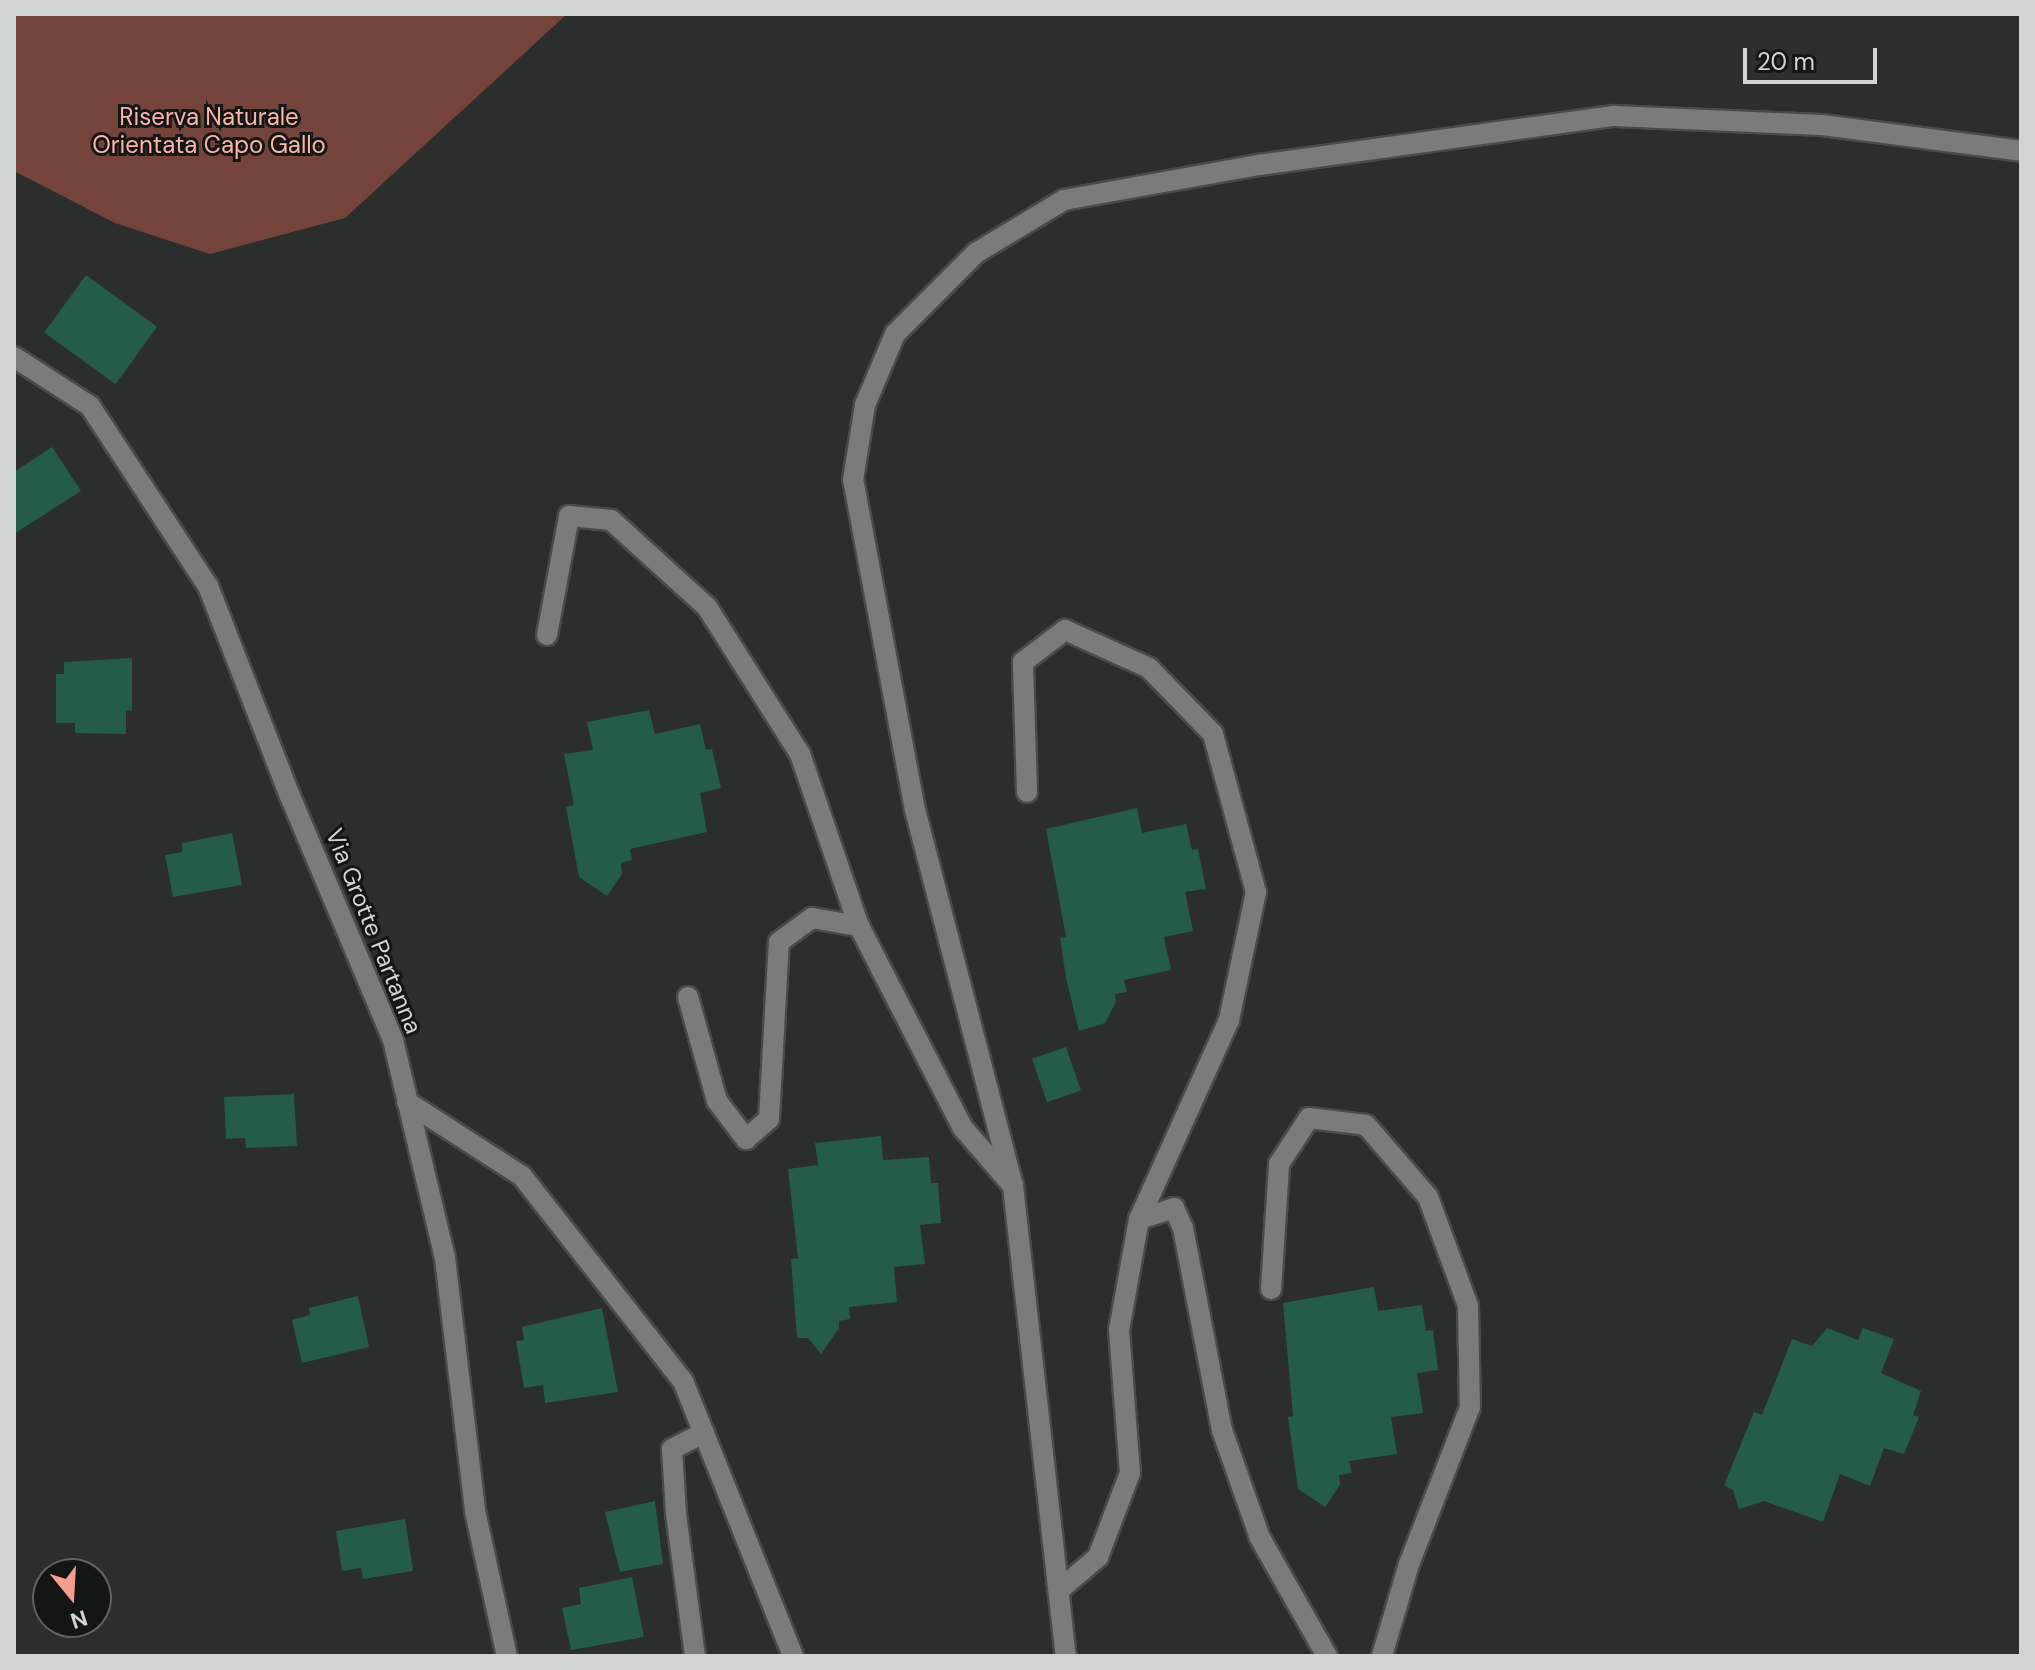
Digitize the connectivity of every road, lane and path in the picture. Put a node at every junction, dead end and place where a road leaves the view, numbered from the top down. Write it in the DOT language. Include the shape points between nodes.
graph roads {
  1 [pos="2021,151"];
  2 [pos="14,357"];
  3 [pos="547,635"];
  4 [pos="1027,792"];
  5 [pos="859,926"];
  6 [pos="688,997"];
  7 [pos="407,1102"];
  8 [pos="1013,1186"];
  9 [pos="1139,1219"];
  10 [pos="1271,1289"];
  11 [pos="704,1433"];
  12 [pos="1058,1591"];
  13 [pos="507,1656"];
  14 [pos="695,1656"];
  15 [pos="793,1656"];
  16 [pos="1066,1656"];
  17 [pos="1327,1656"];
  18 [pos="1382,1656"];
  1 -- 8 [label="street" via="1822,125 1614,116 1259,165 1064,200 976,253 895,334 865,405 853,480 915,810"];
  2 -- 7 [label="street, Via Grotte Partanna" via="90,406 208,586 393,1040"];
  3 -- 5 [label="street" via="569,516 611,520 707,607 800,754"];
  4 -- 9 [label="street" via="1023,662 1065,630 1149,668 1213,734 1256,892 1229,1020"];
  5 -- 6 [label="street" via="812,918 779,942 769,1119 746,1139 717,1101"];
  5 -- 8 [label="street" via="963,1128"];
  7 -- 11 [label="street" via="522,1176 683,1381"];
  7 -- 13 [label="street, Via Grotte Partanna" via="445,1258 475,1511"];
  8 -- 12 [label="street"];
  9 -- 12 [label="street" via="1119,1330 1130,1473 1098,1557"];
  9 -- 17 [label="street" via="1174,1208 1179,1218 1222,1430 1260,1538"];
  10 -- 18 [label="street" via="1279,1164 1309,1118 1366,1125 1428,1197 1468,1306 1470,1407 1409,1564"];
  11 -- 14 [label="street" via="672,1449"];
  11 -- 15 [label="street"];
  12 -- 16 [label="street"];
}
